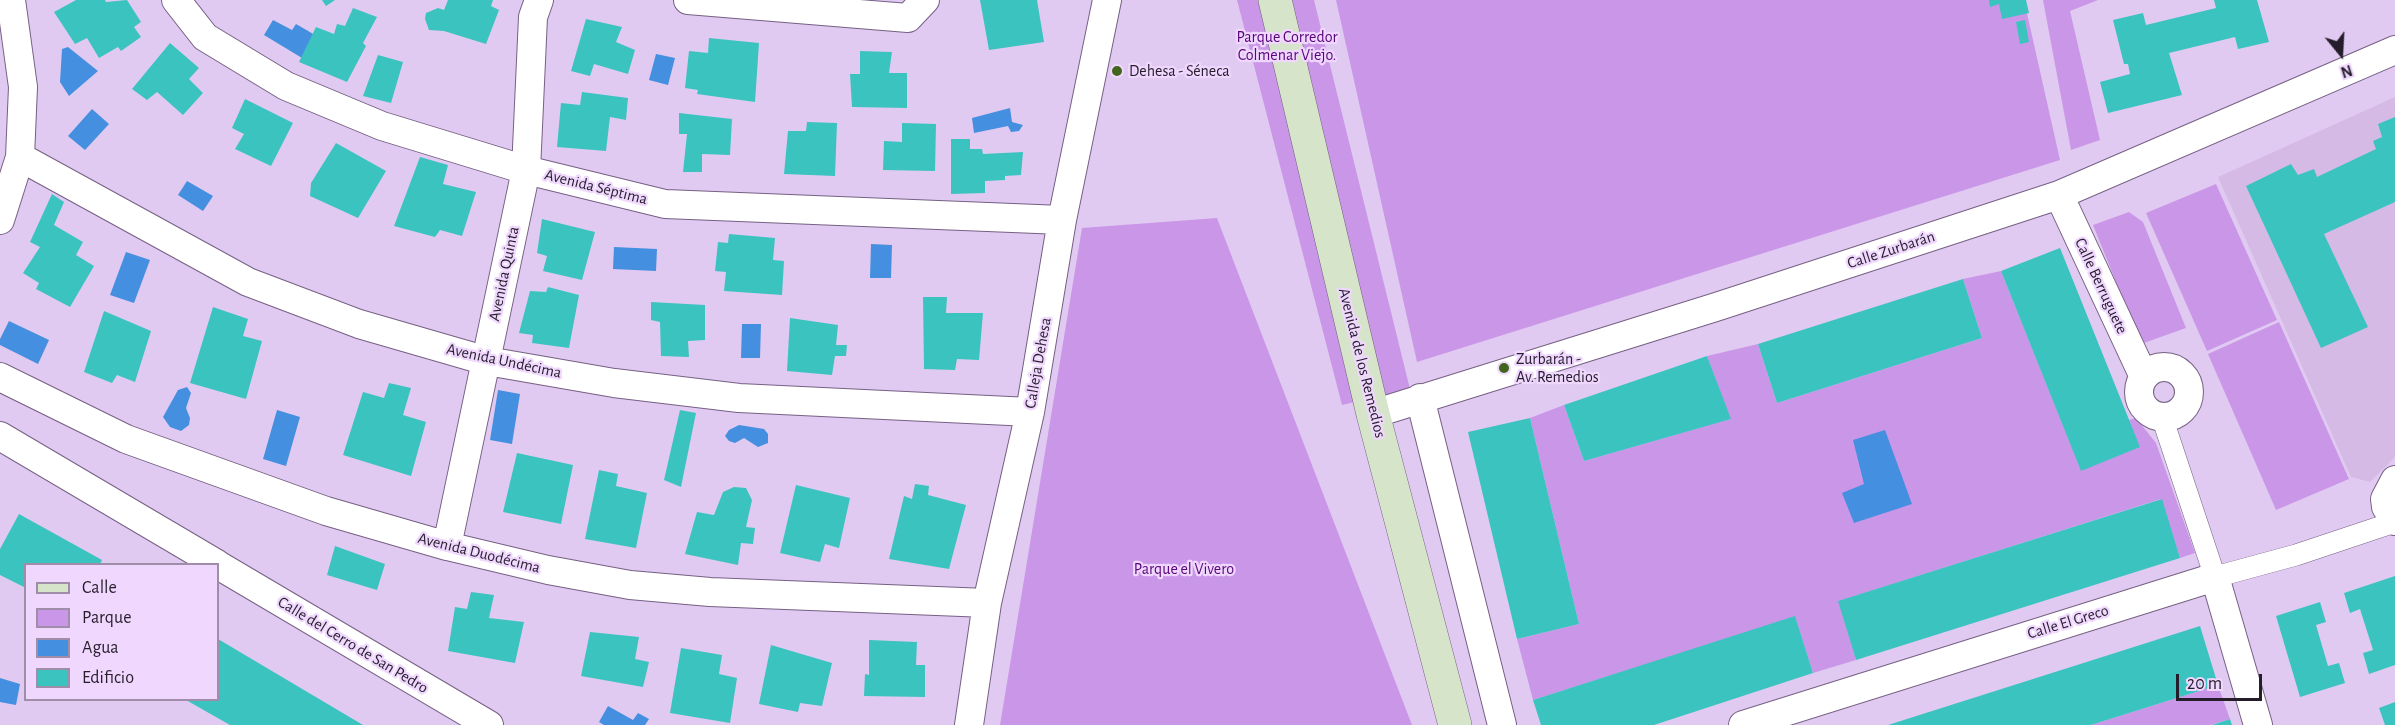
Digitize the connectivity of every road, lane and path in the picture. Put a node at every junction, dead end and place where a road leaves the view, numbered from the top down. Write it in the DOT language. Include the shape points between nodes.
graph roads {
  1 [pos="11,0"];
  2 [pos="176,0"];
  3 [pos="539,0"];
  4 [pos="688,0"];
  5 [pos="925,0"];
  6 [pos="1107,0"];
  7 [pos="1275,0"];
  8 [pos="2395,50"];
  9 [pos="20,157"];
  10 [pos="526,170"];
  11 [pos="2059,195"];
  12 [pos="0,220"];
  13 [pos="1062,220"];
  14 [pos="487,361"];
  15 [pos="0,377"];
  16 [pos="2144,377"];
  17 [pos="1420,398"];
  18 [pos="1030,412"];
  19 [pos="1373,414"];
  20 [pos="2162,417"];
  21 [pos="0,436"];
  22 [pos="2395,480"];
  23 [pos="2395,521"];
  24 [pos="447,546"];
  25 [pos="214,563"];
  26 [pos="219,566"];
  27 [pos="2215,577"];
  28 [pos="987,603"];
  29 [pos="489,725"];
  30 [pos="969,725"];
  31 [pos="1455,725"];
  32 [pos="1502,725"];
  33 [pos="1743,725"];
  34 [pos="2258,725"];
  1 -- 9 [label="street" via="23,87"];
  2 -- 10 [label="street, Avenida Séptima" via="205,37 286,86 382,126"];
  3 -- 10 [label="street, Avenida Quinta" via="533,17"];
  4 -- 5 [label="street" via="908,18"];
  6 -- 13 [label="street, Calleja Dehesa"];
  7 -- 19 [label="main road, Avenida de los Remedios"];
  8 -- 11 [label="street, Calle Zurbarán"];
  9 -- 12 [label="street"];
  9 -- 14 [label="street, Avenida Undécima" via="248,282 359,324"];
  10 -- 13 [label="street, Avenida Séptima" via="665,204"];
  10 -- 14 [label="street, Avenida Quinta"];
  11 -- 16 [label="street, Calle Berruguete"];
  11 -- 17 [label="street, Calle Zurbarán"];
  13 -- 18 [label="street, Calleja Dehesa"];
  14 -- 18 [label="street, Avenida Undécima" via="614,383 739,398"];
  14 -- 24 [label="street, Avenida Quinta"];
  15 -- 24 [label="street, Avenida Duodécima" via="126,439 326,512"];
  16 -- 20 [label="street" via="2140,399 2148,411"];
  16 -- 20 [label="street" via="2165,367 2186,378 2190,394 2187,402 2177,414"];
  17 -- 19 [label="street, Calle Zurbarán"];
  17 -- 32 [label="street"];
  18 -- 28 [label="street, Calleja Dehesa"];
  19 -- 31 [label="main road, Avenida de los Remedios"];
  20 -- 27 [label="street"];
  21 -- 25 [label="street, Calle del Cerro de San Pedro"];
  22 -- 23 [label="street" via="2385,499"];
  23 -- 27 [label="street, Calle El Greco" via="2296,555"];
  24 -- 28 [label="street, Avenida Duodécima" via="630,585"];
  26 -- 29 [label="street, Calle del Cerro de San Pedro"];
  27 -- 33 [label="street, Calle El Greco"];
  27 -- 34 [label="street"];
  28 -- 30 [label="street, Calleja Dehesa"];
}
